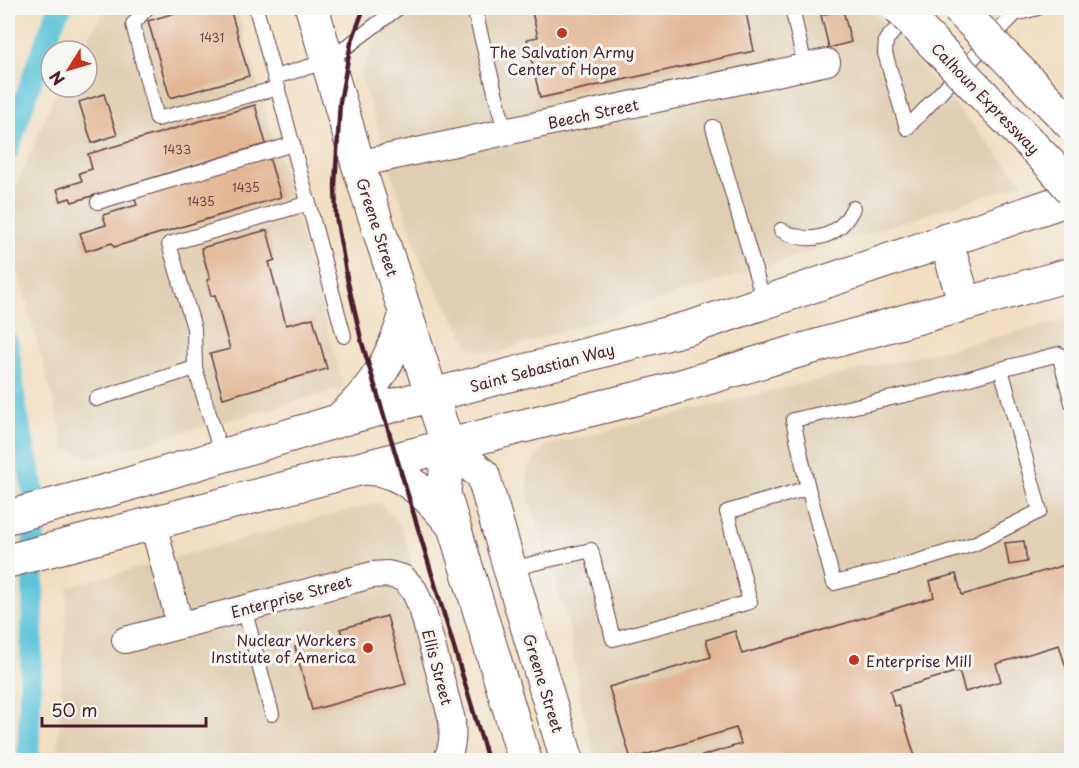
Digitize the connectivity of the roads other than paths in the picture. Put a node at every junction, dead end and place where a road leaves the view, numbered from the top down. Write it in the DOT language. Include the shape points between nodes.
graph roads {
  1 [pos="147,8"];
  2 [pos="256,8"];
  3 [pos="312,8"];
  4 [pos="398,8"];
  5 [pos="474,8"];
  6 [pos="792,8"];
  7 [pos="899,8"];
  8 [pos="917,8"];
  9 [pos="958,8"];
  10 [pos="1038,8"];
  11 [pos="1012,11"];
  12 [pos="328,61"];
  13 [pos="816,64"];
  14 [pos="276,82"];
  15 [pos="1071,125"];
  16 [pos="713,127"];
  17 [pos="505,132"];
  18 [pos="293,144"];
  19 [pos="358,164"];
  20 [pos="1065,197"];
  21 [pos="98,202"];
  22 [pos="309,203"];
  23 [pos="853,208"];
  24 [pos="781,230"];
  25 [pos="946,240"];
  26 [pos="1071,274"];
  27 [pos="764,302"];
  28 [pos="965,304"];
  29 [pos="406,314"];
  30 [pos="344,336"];
  31 [pos="195,368"];
  32 [pos="1001,369"];
  33 [pos="432,396"];
  34 [pos="96,399"];
  35 [pos="1071,403"];
  36 [pos="337,422"];
  37 [pos="448,446"];
  38 [pos="222,456"];
  39 [pos="366,468"];
  40 [pos="808,488"];
  41 [pos="8,517"];
  42 [pos="153,524"];
  43 [pos="458,537"];
  44 [pos="8,561"];
  45 [pos="510,569"];
  46 [pos="403,578"];
  47 [pos="244,608"];
  48 [pos="180,625"];
  49 [pos="125,640"];
  50 [pos="272,714"];
  51 [pos="446,760"];
  52 [pos="525,760"];
  53 [pos="567,760"];
  1 -- 14 [label="lane" via="133,24 157,119"];
  2 -- 14 [label="lane"];
  3 -- 12 [label="main road, Greene Street"];
  4 -- 12 [label="lane"];
  5 -- 17 [label="lane"];
  6 -- 13 [label="lane"];
  7 -- 20 [label="main road, Calhoun Expressway, bridge" via="1051,165"];
  8 -- 11 [label="lane" via="886,40 885,53 907,128"];
  9 -- 15 [label="main road, bridge"];
  10 -- 11 [label="lane"];
  12 -- 14 [label="lane"];
  12 -- 19 [label="main road, Greene Street"];
  13 -- 17 [label="street, Beech Street"];
  14 -- 18 [label="lane"];
  16 -- 27 [label="lane"];
  17 -- 19 [label="street, Beech Street"];
  18 -- 21 [label="lane"];
  18 -- 22 [label="lane"];
  19 -- 29 [label="main road, Greene Street"];
  20 -- 25 [label="main road, Saint Sebastian Way"];
  22 -- 30 [label="lane"];
  22 -- 31 [label="lane" via="169,244 194,328"];
  23 -- 24 [label="lane" via="839,228 826,235 801,238"];
  25 -- 27 [label="main road, Saint Sebastian Way"];
  25 -- 28 [label="main road"];
  26 -- 28 [label="main road"];
  27 -- 33 [label="main road, Saint Sebastian Way" via="692,327"];
  28 -- 37 [label="main road" via="651,395"];
  29 -- 33 [label="main road, Greene Street"];
  29 -- 36 [label="main road" via="385,367"];
  31 -- 34 [label="lane"];
  31 -- 38 [label="lane"];
  32 -- 35 [label="lane" via="1059,354"];
  32 -- 40 [label="lane" via="793,420"];
  32 -- 40 [label="lane" via="1040,511 974,544 834,583"];
  33 -- 36 [label="main road, Saint Sebastian Way"];
  33 -- 37 [label="main road, Greene Street"];
  36 -- 38 [label="main road, Saint Sebastian Way"];
  37 -- 39 [label="main road"];
  37 -- 43 [label="main road, Greene Street" via="444,494"];
  37 -- 45 [label="main road, Greene Street" via="483,475"];
  38 -- 41 [label="main road, Saint Sebastian Way"];
  39 -- 42 [label="main road"];
  39 -- 43 [label="main road" via="386,471 422,490"];
  40 -- 45 [label="lane" via="727,512 750,602 680,622 613,639 591,550"];
  42 -- 44 [label="main road"];
  42 -- 48 [label="street"];
  43 -- 52 [label="main road, Greene Street"];
  45 -- 53 [label="main road, Greene Street"];
  46 -- 47 [label="street, Enterprise Street" via="372,575"];
  46 -- 51 [label="street, Ellis Street" via="422,608 452,720 451,752"];
  47 -- 48 [label="street, Enterprise Street"];
  47 -- 50 [label="lane"];
  48 -- 49 [label="street, Enterprise Street"];
}
